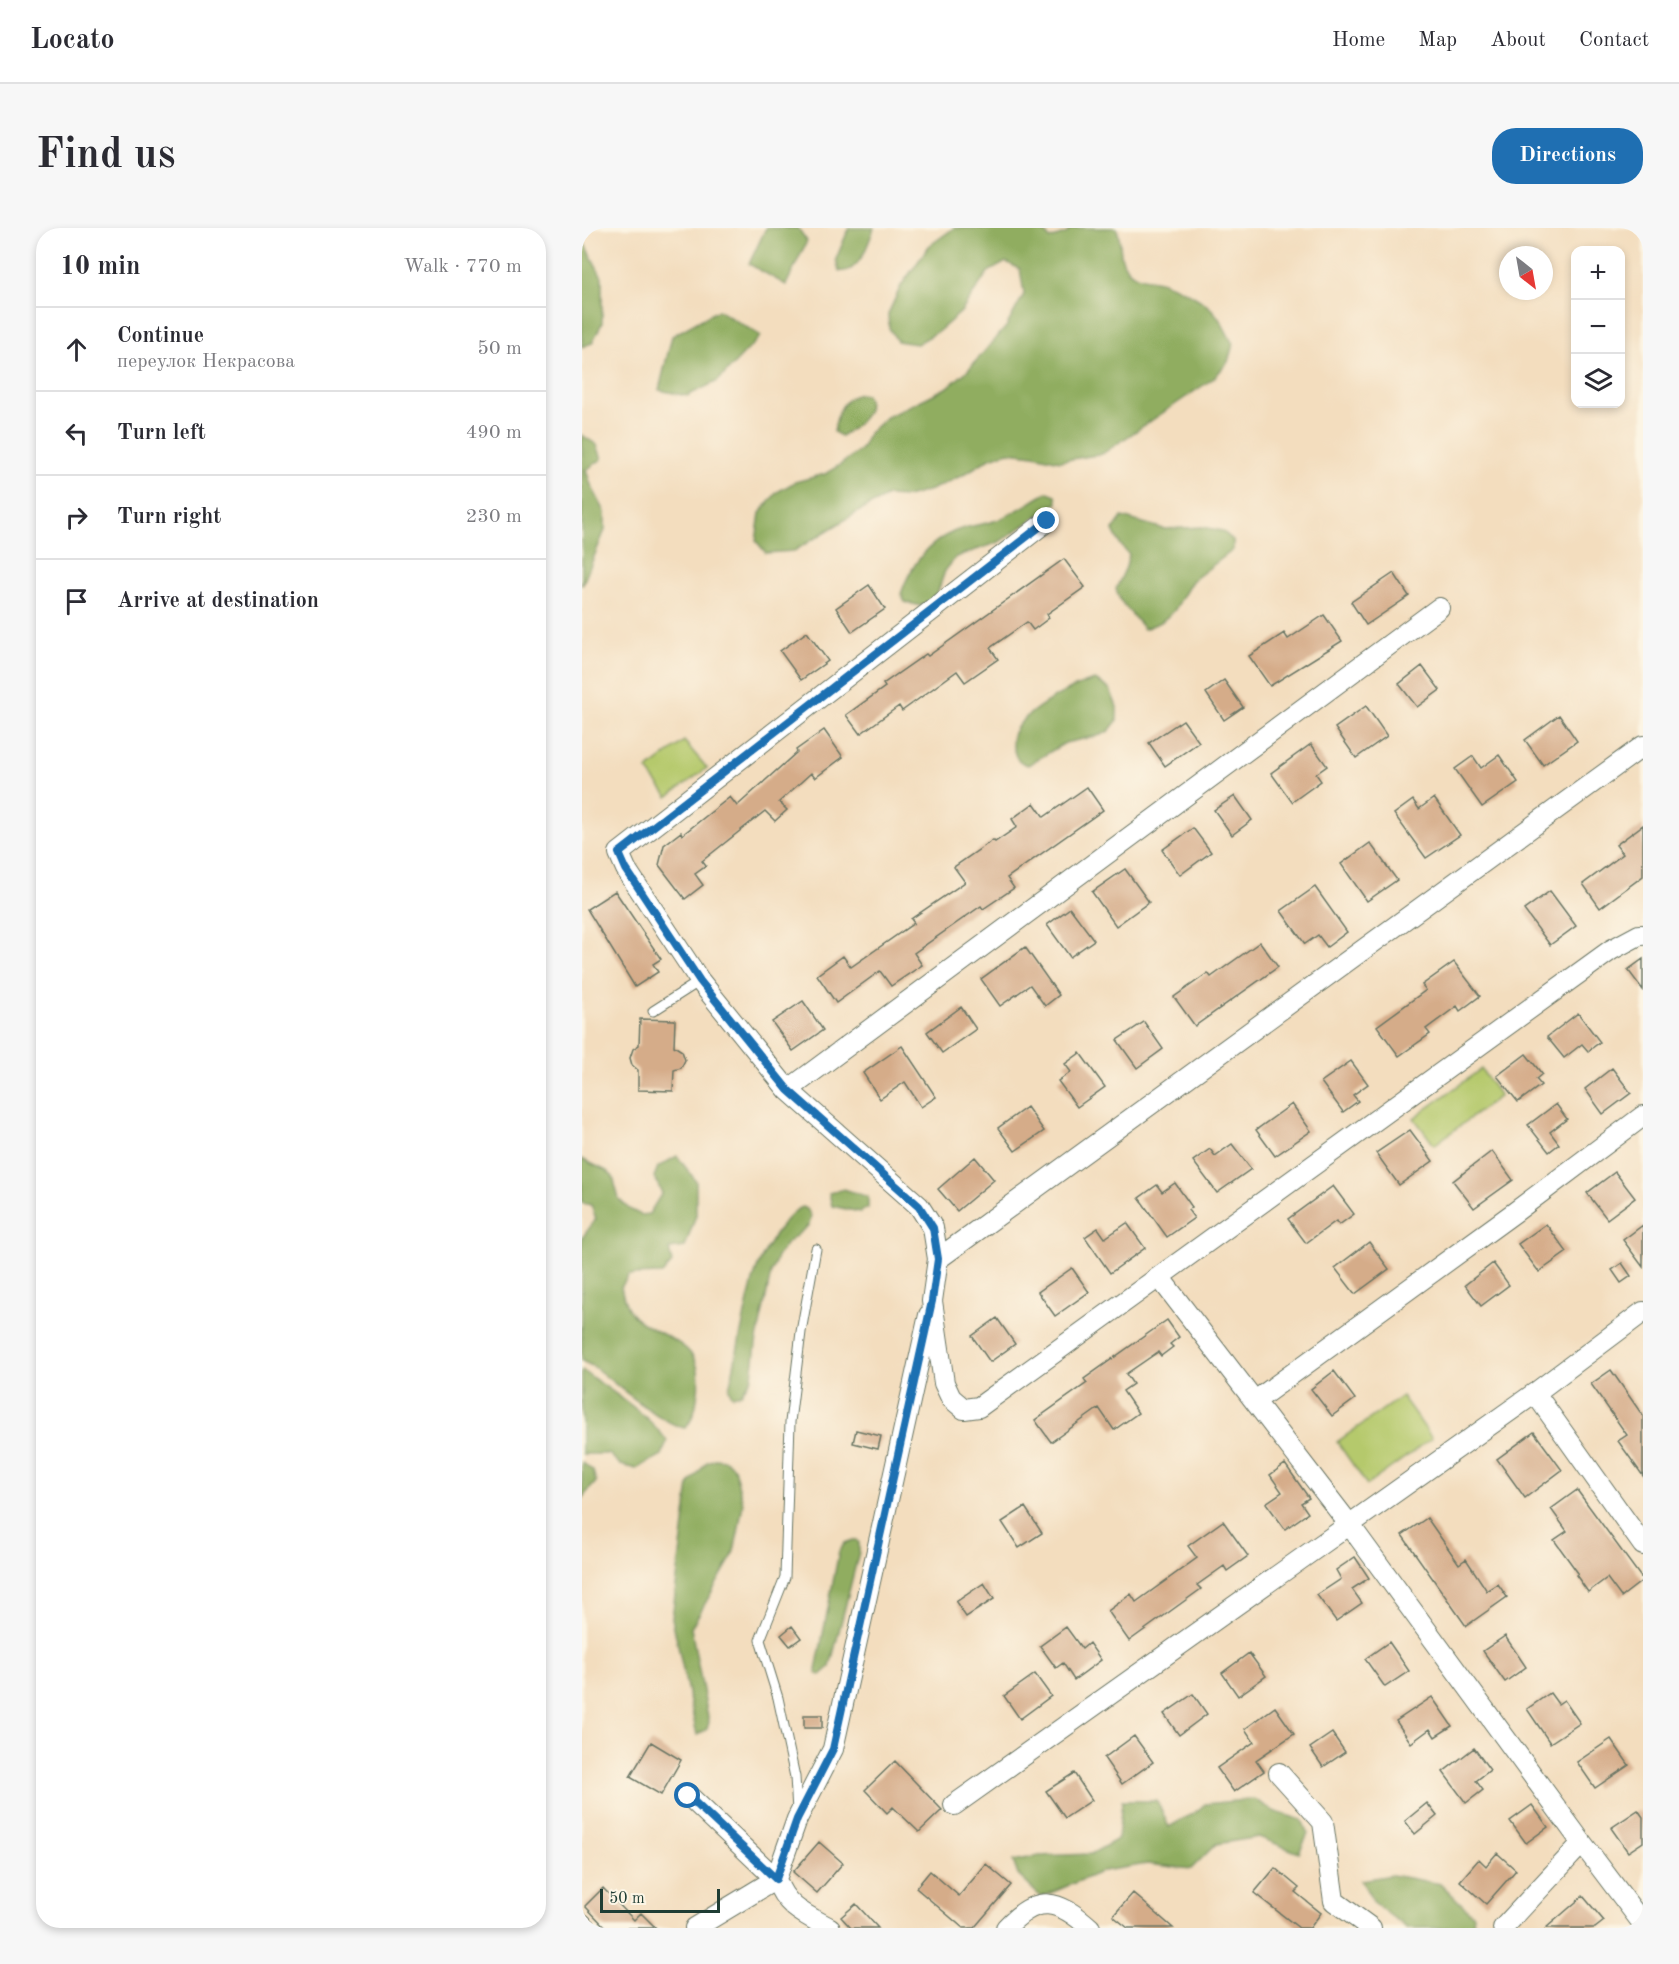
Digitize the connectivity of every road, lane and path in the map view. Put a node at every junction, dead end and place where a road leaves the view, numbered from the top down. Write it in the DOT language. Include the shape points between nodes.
graph roads {
  1 [pos="1047,521"];
  2 [pos="1439,609"];
  3 [pos="1643,746"];
  4 [pos="1643,935"];
  5 [pos="700,981"];
  6 [pos="653,1011"];
  7 [pos="788,1090"];
  8 [pos="1643,1116"];
  9 [pos="816,1250"];
  10 [pos="938,1259"];
  11 [pos="1160,1278"];
  12 [pos="932,1301"];
  13 [pos="1643,1312"];
  14 [pos="1535,1393"];
  15 [pos="1255,1401"];
  16 [pos="1349,1524"];
  17 [pos="1643,1545"];
  18 [pos="1279,1773"];
  19 [pos="688,1796"];
  20 [pos="954,1805"];
  21 [pos="797,1819"];
  22 [pos="1582,1843"];
  23 [pos="776,1879"];
  24 [pos="582,1924"];
  25 [pos="1643,1924"];
  26 [pos="586,1928"];
  27 [pos="695,1928"];
  28 [pos="830,1928"];
  29 [pos="1006,1928"];
  30 [pos="1090,1928"];
  31 [pos="1371,1928"];
  32 [pos="1503,1928"];
  1 -- 5 [label="street" via="619,853"];
  2 -- 7 [label="street"];
  3 -- 10 [label="street"];
  4 -- 11 [label="street" via="1611,950"];
  5 -- 6 [label="lane"];
  5 -- 7 [label="street"];
  7 -- 10 [label="street" via="919,1206 933,1228"];
  8 -- 15 [label="street"];
  9 -- 21 [label="lane" via="790,1422 785,1577 760,1640 778,1698 795,1777"];
  10 -- 12 [label="street"];
  11 -- 12 [label="street" via="979,1407 964,1409 951,1398 944,1383"];
  11 -- 15 [label="street"];
  12 -- 21 [label="street" via="833,1749"];
  13 -- 14 [label="street"];
  14 -- 16 [label="street"];
  14 -- 17 [label="street"];
  15 -- 16 [label="street"];
  16 -- 20 [label="street"];
  16 -- 22 [label="street"];
  18 -- 31 [label="street" via="1323,1822 1334,1901"];
  19 -- 23 [label="street"];
  21 -- 23 [label="street"];
  22 -- 25 [label="street"];
  22 -- 32 [label="street"];
  23 -- 27 [label="street"];
  23 -- 28 [label="street" via="780,1892 795,1908"];
  24 -- 26 [label="street"];
  29 -- 30 [label="street" via="1020,1913 1049,1904 1065,1908"];
}
